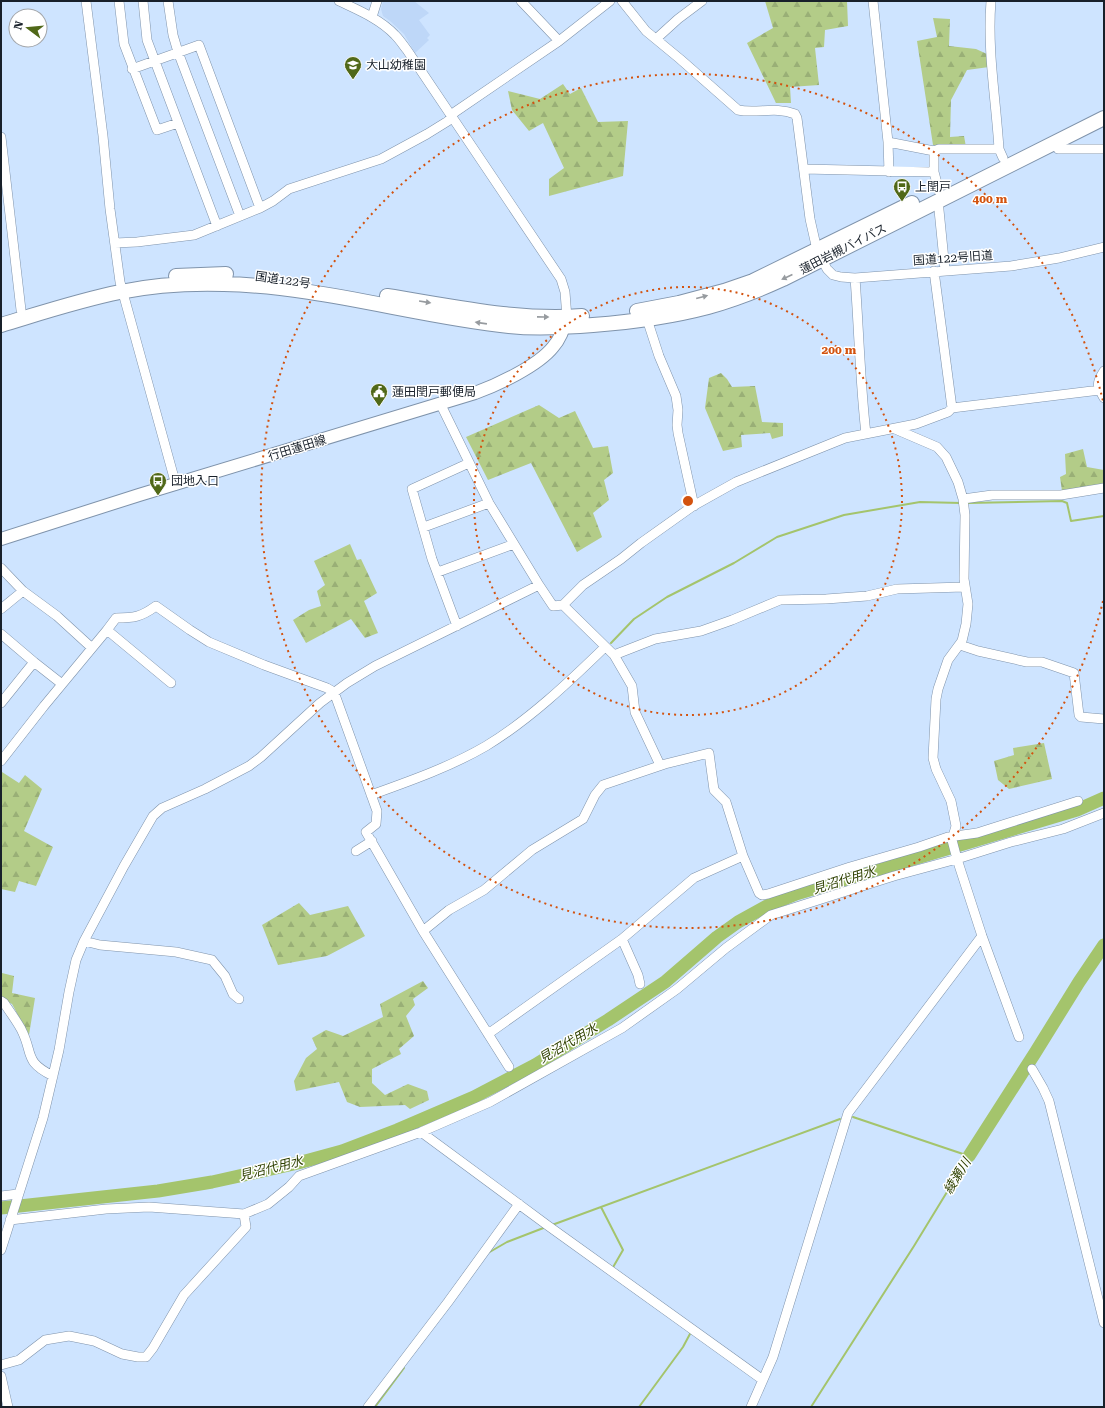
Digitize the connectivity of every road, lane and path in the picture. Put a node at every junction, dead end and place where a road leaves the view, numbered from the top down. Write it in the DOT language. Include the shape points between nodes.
graph roads {
  1 [pos="86,1"];
  2 [pos="119,1"];
  3 [pos="143,1"];
  4 [pos="168,1"];
  5 [pos="339,1"];
  6 [pos="377,1"];
  7 [pos="521,1"];
  8 [pos="610,1"];
  9 [pos="622,1"];
  10 [pos="702,1"];
  11 [pos="873,1"];
  12 [pos="991,1"];
  13 [pos="372,17"];
  14 [pos="656,39"];
  15 [pos="559,41"];
  16 [pos="178,52"];
  17 [pos="155,61"];
  18 [pos="132,69"];
  19 [pos="1104,107"];
  20 [pos="452,116"];
  21 [pos="1104,118"];
  22 [pos="178,123"];
  23 [pos="1,137"];
  24 [pos="888,142"];
  25 [pos="1054,142"];
  26 [pos="1104,149"];
  27 [pos="934,151"];
  28 [pos="1001,154"];
  29 [pos="804,169"];
  30 [pos="889,172"];
  31 [pos="934,172"];
  32 [pos="938,196"];
  33 [pos="260,208"];
  34 [pos="240,216"];
  35 [pos="217,226"];
  36 [pos="115,243"];
  37 [pos="1104,247"];
  38 [pos="820,255"];
  39 [pos="945,270"];
  40 [pos="934,271"];
  41 [pos="855,278"];
  42 [pos="121,287"];
  43 [pos="21,310"];
  44 [pos="1,315"];
  45 [pos="647,319"];
  46 [pos="565,322"];
  47 [pos="1,325"];
  48 [pos="1104,371"];
  49 [pos="1100,390"];
  50 [pos="1104,398"];
  51 [pos="440,403"];
  52 [pos="952,408"];
  53 [pos="895,429"];
  54 [pos="866,434"];
  55 [pos="469,463"];
  56 [pos="176,485"];
  57 [pos="1104,488"];
  58 [pos="963,499"];
  59 [pos="489,503"];
  60 [pos="694,506"];
  61 [pos="424,527"];
  62 [pos="1,539"];
  63 [pos="514,544"];
  64 [pos="1,568"];
  65 [pos="438,572"];
  66 [pos="539,585"];
  67 [pos="964,587"];
  68 [pos="23,590"];
  69 [pos="563,605"];
  70 [pos="1,609"];
  71 [pos="457,626"];
  72 [pos="107,630"];
  73 [pos="1,634"];
  74 [pos="960,644"];
  75 [pos="605,647"];
  76 [pos="92,648"];
  77 [pos="614,655"];
  78 [pos="34,662"];
  79 [pos="171,683"];
  80 [pos="62,684"];
  81 [pos="334,692"];
  82 [pos="1,704"];
  83 [pos="1104,719"];
  84 [pos="1,761"];
  85 [pos="660,765"];
  86 [pos="371,795"];
  87 [pos="1078,801"];
  88 [pos="1104,813"];
  89 [pos="952,838"];
  90 [pos="372,841"];
  91 [pos="356,851"];
  92 [pos="956,855"];
  93 [pos="743,856"];
  94 [pos="423,932"];
  95 [pos="982,936"];
  96 [pos="622,939"];
  97 [pos="84,942"];
  98 [pos="640,984"];
  99 [pos="239,999"];
  100 [pos="1,1002"];
  101 [pos="488,1034"];
  102 [pos="1019,1037"];
  103 [pos="510,1067"];
  104 [pos="1032,1069"];
  105 [pos="53,1076"];
  106 [pos="421,1132"];
  107 [pos="1,1196"];
  108 [pos="18,1196"];
  109 [pos="519,1204"];
  110 [pos="244,1214"];
  111 [pos="11,1218"];
  112 [pos="1,1250"];
  113 [pos="1104,1323"];
  114 [pos="1,1365"];
  115 [pos="1,1376"];
  116 [pos="763,1380"];
  117 [pos="8,1407"];
  118 [pos="368,1407"];
  119 [pos="751,1407"];
  1 -- 36 [label="street"];
  2 -- 18 [label="street" via="124,44"];
  3 -- 17 [label="street" via="147,40"];
  4 -- 16 [label="street"];
  5 -- 13 [label="street"];
  6 -- 13 [label="street"];
  7 -- 15 [label="street"];
  8 -- 15 [label="street"];
  9 -- 14 [label="street" via="634,18"];
  10 -- 14 [label="street"];
  11 -- 24 [label="street"];
  12 -- 28 [label="street" via="990,52"];
  13 -- 20 [label="street" via="395,35"];
  14 -- 29 [label="street" via="738,110 780,110 795,114"];
  15 -- 20 [label="street"];
  16 -- 17 [label="street"];
  16 -- 33 [label="street" via="199,45"];
  16 -- 34 [label="street"];
  17 -- 18 [label="street"];
  17 -- 22 [label="street"];
  18 -- 22 [label="street" via="157,130"];
  19 -- 28 [label="highway, 蓮田岩槻バイパス"];
  20 -- 33 [label="street" via="427,134 381,159 289,189"];
  20 -- 46 [label="street" via="561,279 565,292"];
  21 -- 25 [label="highway, 蓮田岩槻バイパス"];
  22 -- 35 [label="street"];
  23 -- 43 [label="street"];
  24 -- 27 [label="street"];
  24 -- 30 [label="street"];
  25 -- 26 [label="street" via="1058,149"];
  25 -- 32 [label="highway, 蓮田岩槻バイパス"];
  27 -- 28 [label="street" via="939,149"];
  27 -- 31 [label="street"];
  28 -- 32 [label="highway, 蓮田岩槻バイパス"];
  29 -- 30 [label="street"];
  29 -- 38 [label="street" via="810,219"];
  30 -- 31 [label="street"];
  31 -- 32 [label="street"];
  32 -- 38 [label="highway, 蓮田岩槻バイパス"];
  32 -- 39 [label="street"];
  33 -- 34 [label="street"];
  34 -- 35 [label="street"];
  35 -- 36 [label="street" via="194,235"];
  36 -- 42 [label="street"];
  37 -- 39 [label="street, 国道122号旧道" via="1032,263"];
  38 -- 41 [label="street, 国道122号旧道" via="833,275"];
  38 -- 45 [label="highway, 蓮田岩槻バイパス, one-way" via="763,288 708,307"];
  46 -- 38 [label="highway, 蓮田岩槻バイパス, one-way" via="679,303 724,291"];
  39 -- 40 [label="street, 国道122号旧道"];
  40 -- 41 [label="street, 国道122号旧道"];
  40 -- 52 [label="street"];
  41 -- 54 [label="street"];
  42 -- 43 [label="highway, 国道122号" via="67,295"];
  42 -- 46 [label="highway, 国道122号" via="152,278 199,274 251,275"];
  42 -- 47 [label="highway, 国道122号"];
  42 -- 56 [label="street"];
  43 -- 44 [label="highway, 国道122号"];
  45 -- 46 [label="highway, 蓮田岩槻バイパス" via="622,323"];
  45 -- 60 [label="street" via="676,396 678,433"];
  46 -- 51 [label="main road, 行田蓮田線" via="552,348 540,359 495,386 476,394"];
  48 -- 49 [label="street" via="1099,379"];
  49 -- 50 [label="street"];
  49 -- 52 [label="street"];
  51 -- 55 [label="street"];
  51 -- 56 [label="main road, 行田蓮田線"];
  52 -- 53 [label="street" via="948,412 916,424"];
  53 -- 54 [label="street"];
  53 -- 58 [label="street" via="923,440 942,452 953,468"];
  54 -- 60 [label="street" via="844,438 736,482"];
  55 -- 59 [label="street"];
  55 -- 61 [label="street" via="412,489"];
  56 -- 62 [label="main road, 行田蓮田線"];
  57 -- 58 [label="street" via="1061,495 992,495"];
  58 -- 67 [label="street"];
  59 -- 61 [label="street"];
  59 -- 63 [label="street"];
  60 -- 69 [label="street" via="583,585"];
  61 -- 65 [label="street"];
  63 -- 65 [label="street"];
  63 -- 66 [label="street"];
  64 -- 68 [label="street"];
  65 -- 71 [label="street"];
  66 -- 69 [label="street" via="553,606"];
  66 -- 71 [label="street"];
  67 -- 74 [label="street" via="968,604"];
  67 -- 77 [label="street" via="897,589 867,596 826,600 780,600 732,620 701,630 655,639"];
  68 -- 70 [label="street"];
  68 -- 76 [label="street"];
  69 -- 75 [label="street"];
  71 -- 81 [label="street" via="375,666"];
  72 -- 76 [label="street"];
  72 -- 79 [label="street"];
  72 -- 81 [label="street" via="116,618 138,617 156,606 214,645"];
  73 -- 78 [label="street"];
  74 -- 83 [label="street" via="978,651 1027,662 1042,662 1074,673 1081,718"];
  74 -- 89 [label="street" via="948,660 938,689 933,758 952,801 956,826"];
  75 -- 77 [label="street"];
  75 -- 86 [label="street" via="578,674 511,730 485,747 430,773"];
  76 -- 80 [label="street"];
  77 -- 85 [label="street" via="632,686 635,712"];
  78 -- 80 [label="street"];
  78 -- 82 [label="street"];
  80 -- 84 [label="street"];
  81 -- 86 [label="street"];
  81 -- 97 [label="street" via="249,766 162,808 153,816"];
  85 -- 93 [label="street" via="709,753 714,790 726,802"];
  85 -- 94 [label="street" via="603,785 583,819 532,850 484,890 449,910"];
  86 -- 90 [label="street" via="377,811 376,824 366,832"];
  87 -- 89 [label="street" via="977,833"];
  88 -- 92 [label="street" via="1063,829"];
  89 -- 92 [label="street"];
  89 -- 93 [label="street" via="762,895"];
  90 -- 91 [label="street"];
  90 -- 94 [label="street"];
  92 -- 95 [label="street"];
  92 -- 106 [label="street" via="771,915 677,989 622,1028 490,1102"];
  93 -- 96 [label="street" via="694,878"];
  94 -- 101 [label="street"];
  95 -- 102 [label="street"];
  95 -- 116 [label="street" via="848,1113 773,1356"];
  96 -- 98 [label="street"];
  96 -- 101 [label="street"];
  97 -- 99 [label="street" via="176,952 212,960 225,976 233,994"];
  97 -- 105 [label="street" via="76,960"];
  100 -- 105 [label="street" via="21,1029 30,1057 36,1066"];
  101 -- 103 [label="street"];
  104 -- 113 [label="street" via="1049,1101"];
  105 -- 108 [label="street" via="43,1118"];
  106 -- 109 [label="street"];
  106 -- 110 [label="street" via="298,1176 268,1204"];
  107 -- 108 [label="street"];
  108 -- 111 [label="street"];
  109 -- 116 [label="street"];
  109 -- 118 [label="street"];
  110 -- 111 [label="street" via="149,1207"];
  110 -- 114 [label="street" via="246,1227 184,1295 146,1356 122,1354 94,1341 69,1336 45,1340 19,1360"];
  111 -- 112 [label="street"];
  115 -- 117 [label="street"];
  116 -- 119 [label="street"];
}
